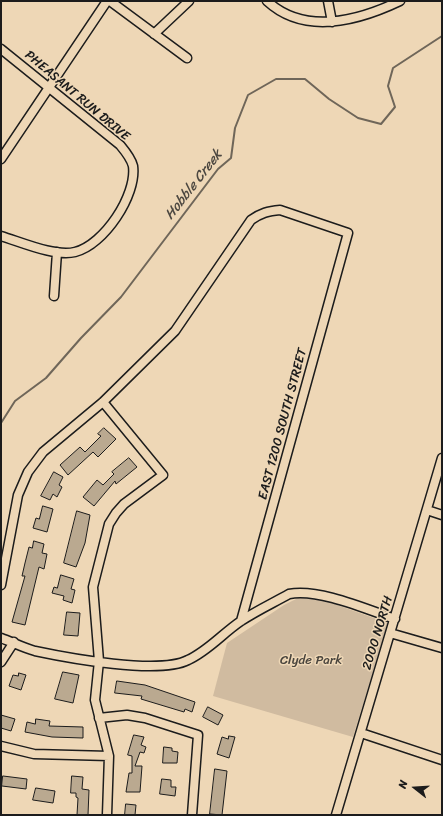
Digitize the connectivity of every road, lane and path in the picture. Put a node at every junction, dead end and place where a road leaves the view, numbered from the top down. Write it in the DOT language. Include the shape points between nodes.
graph roads {
  1 [pos="107,1"];
  2 [pos="110,1"];
  3 [pos="189,1"];
  4 [pos="267,1"];
  5 [pos="328,1"];
  6 [pos="400,1"];
  7 [pos="332,22"];
  8 [pos="154,34"];
  9 [pos="1,49"];
  10 [pos="187,58"];
  11 [pos="48,89"];
  12 [pos="1,159"];
  13 [pos="1,236"];
  14 [pos="57,252"];
  15 [pos="54,296"];
  16 [pos="103,402"];
  17 [pos="442,458"];
  18 [pos="427,510"];
  19 [pos="442,515"];
  20 [pos="1,585"];
  21 [pos="395,619"];
  22 [pos="240,621"];
  23 [pos="390,633"];
  24 [pos="1,638"];
  25 [pos="14,642"];
  26 [pos="442,648"];
  27 [pos="99,661"];
  28 [pos="1,662"];
  29 [pos="99,718"];
  30 [pos="360,733"];
  31 [pos="1,746"];
  32 [pos="110,756"];
  33 [pos="442,760"];
  34 [pos="106,815"];
  35 [pos="192,815"];
  36 [pos="336,815"];
  1 -- 11 [label="street"];
  2 -- 8 [label="street"];
  3 -- 8 [label="street"];
  4 -- 7 [label="street" via="277,10 293,18 310,22"];
  5 -- 7 [label="street"];
  6 -- 7 [label="street" via="364,16"];
  8 -- 10 [label="street"];
  9 -- 11 [label="street, PHEASANT RUN DRIVE"];
  11 -- 12 [label="street"];
  11 -- 14 [label="street, PHEASANT RUN DRIVE" via="120,145 133,166 132,182 122,208 99,238 74,252"];
  13 -- 14 [label="street"];
  14 -- 15 [label="street"];
  16 -- 20 [label="street" via="43,452 28,472 18,495"];
  16 -- 22 [label="street, EAST 1200 SOUTH STREET" via="175,330 244,228 260,214 280,210 348,233"];
  16 -- 27 [label="street" via="163,474 124,504 109,524 93,587"];
  17 -- 18 [label="street, 2000 NORTH"];
  18 -- 19 [label="street"];
  18 -- 21 [label="street, 2000 NORTH"];
  21 -- 22 [label="street" via="305,592 289,594"];
  21 -- 23 [label="street, 2000 NORTH"];
  22 -- 27 [label="street" via="198,655 179,664 154,667"];
  23 -- 26 [label="street"];
  23 -- 30 [label="street, 2000 NORTH"];
  24 -- 25 [label="street"];
  25 -- 27 [label="street" via="34,650"];
  25 -- 28 [label="street"];
  27 -- 29 [label="street" via="96,700"];
  29 -- 32 [label="street"];
  29 -- 35 [label="street" via="127,715 145,718 198,735"];
  30 -- 33 [label="street"];
  30 -- 36 [label="street, 2000 NORTH"];
  31 -- 32 [label="street" via="34,754"];
  32 -- 34 [label="street"];
}
